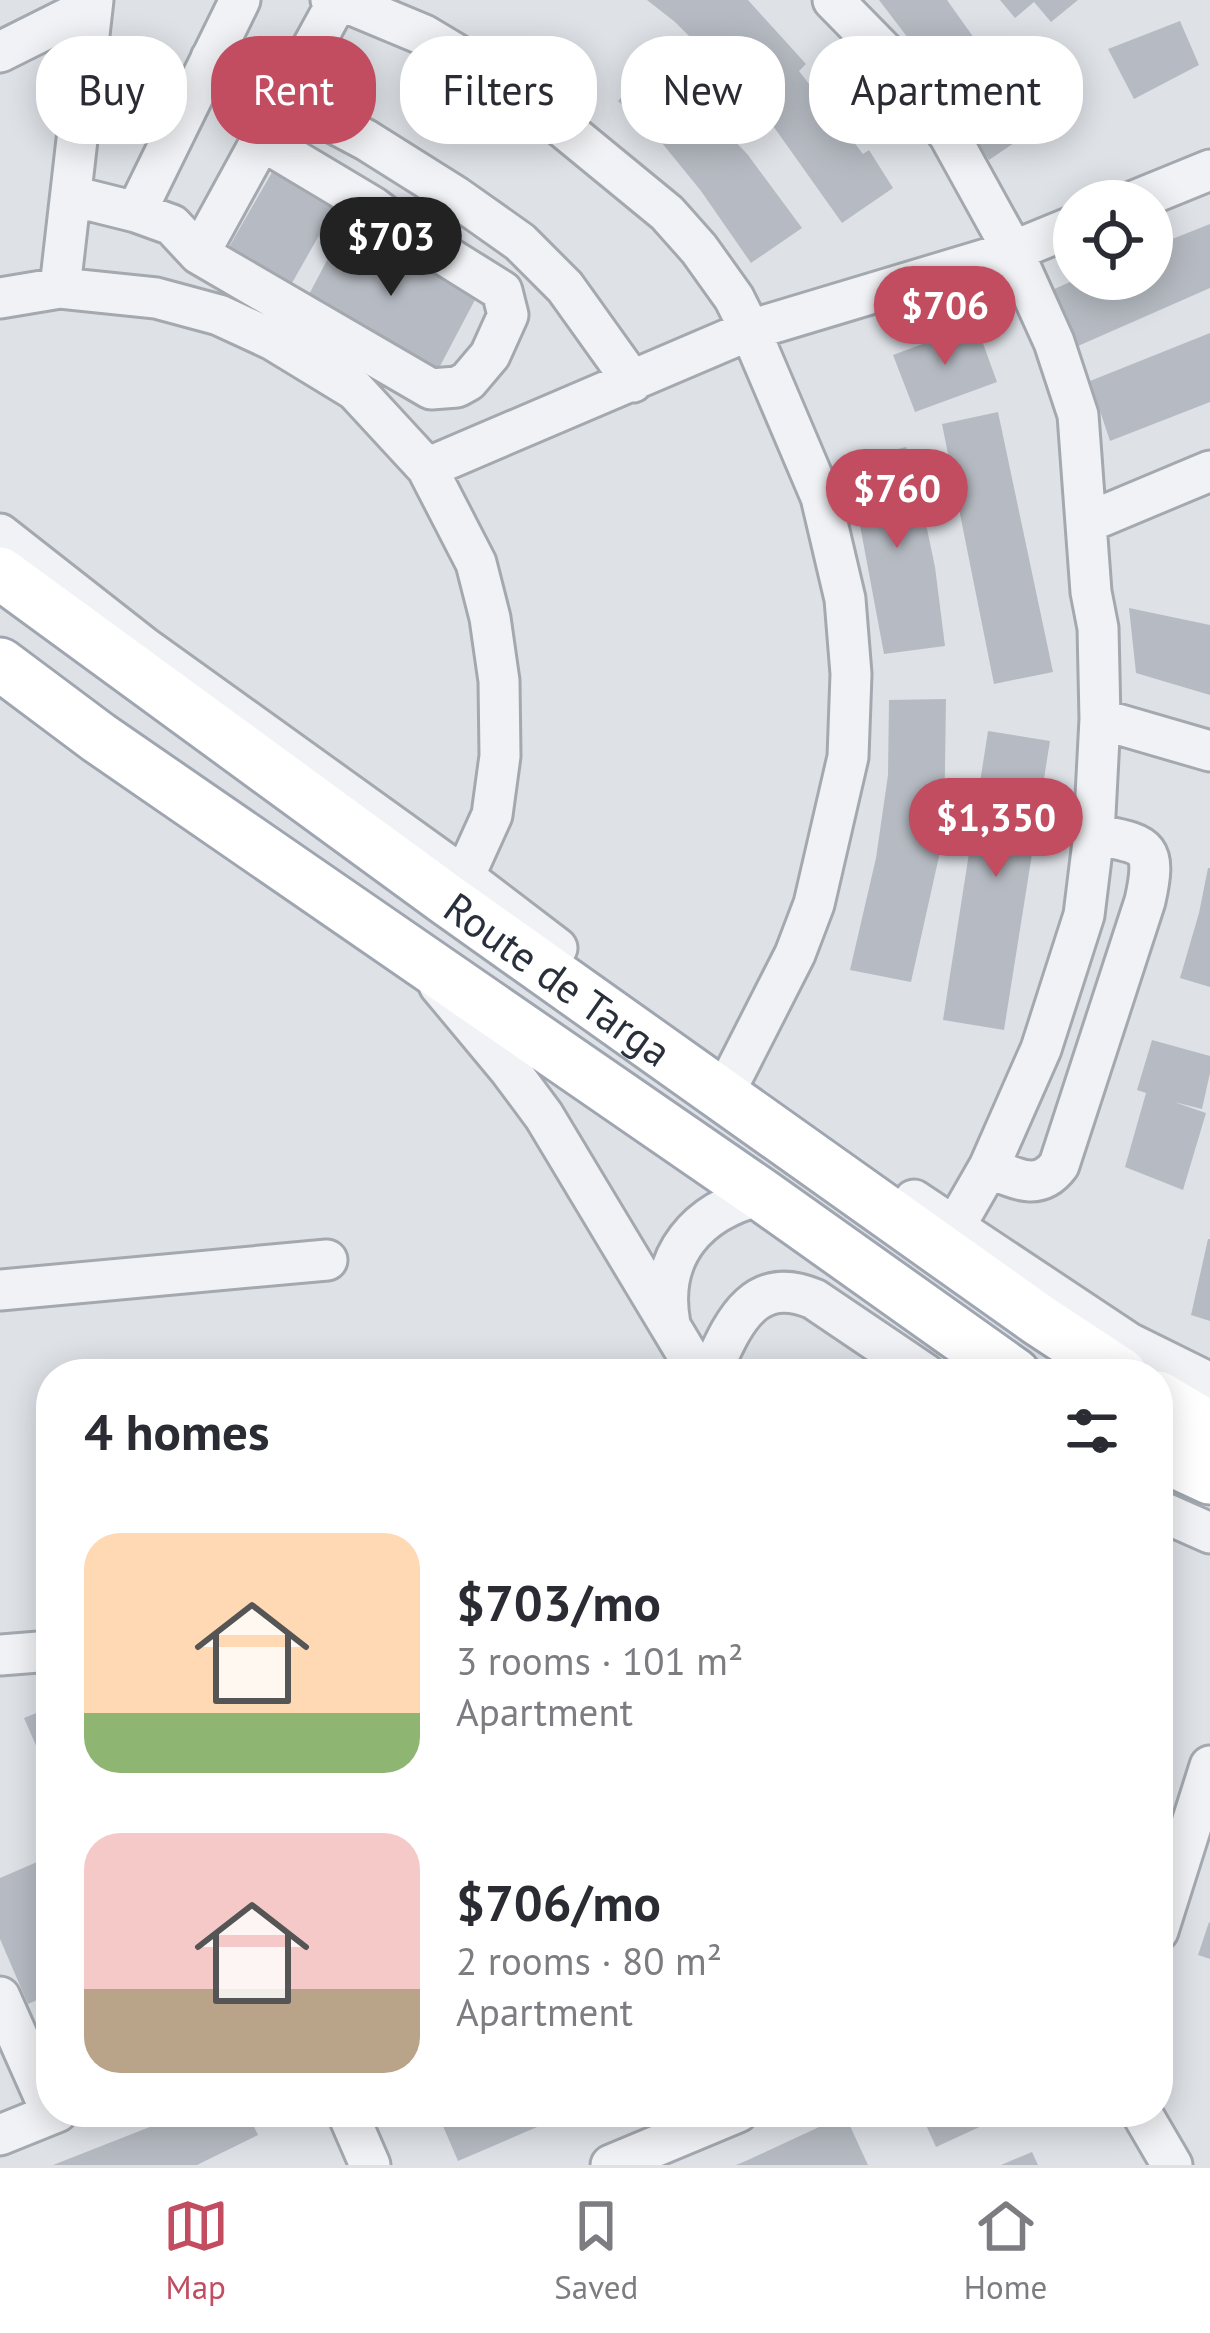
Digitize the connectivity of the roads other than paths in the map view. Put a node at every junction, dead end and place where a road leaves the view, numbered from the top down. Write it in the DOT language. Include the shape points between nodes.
graph roads {
  1 [pos="240,0"];
  2 [pos="833,0"];
  3 [pos="334,1"];
  4 [pos="92,3"];
  5 [pos="222,36"];
  6 [pos="316,36"];
  7 [pos="0,52"];
  8 [pos="211,58"];
  9 [pos="259,144"];
  10 [pos="268,144"];
  11 [pos="372,144"];
  12 [pos="1210,170"];
  13 [pos="1173,185"];
  14 [pos="71,196"];
  15 [pos="136,212"];
  16 [pos="1053,234"];
  17 [pos="1012,251"];
  18 [pos="199,254"];
  19 [pos="60,288"];
  20 [pos="0,298"];
  21 [pos="750,330"];
  22 [pos="633,382"];
  23 [pos="427,469"];
  24 [pos="1210,471"];
  25 [pos="1087,523"];
  26 [pos="0,534"];
  27 [pos="0,573"];
  28 [pos="0,664"];
  29 [pos="1100,719"];
  30 [pos="1210,751"];
  31 [pos="1094,834"];
  32 [pos="464,877"];
  33 [pos="417,957"];
  34 [pos="733,1076"];
  35 [pos="989,1167"];
  36 [pos="762,1195"];
  37 [pos="954,1228"];
  38 [pos="327,1260"];
  39 [pos="0,1290"];
  40 [pos="671,1329"];
  41 [pos="690,1359"];
  42 [pos="717,1359"];
  43 [pos="903,1359"];
  44 [pos="993,1359"];
  45 [pos="1098,1359"];
  46 [pos="1161,1359"];
  47 [pos="1173,1365"];
  48 [pos="1210,1383"];
  49 [pos="1173,1406"];
  50 [pos="1210,1428"];
  51 [pos="1173,1461"];
  52 [pos="1210,1478"];
  53 [pos="1173,1517"];
  54 [pos="1210,1533"];
  55 [pos="36,1652"];
  56 [pos="0,1655"];
  57 [pos="1210,1766"];
  58 [pos="1203,1813"];
  59 [pos="1173,1891"];
  60 [pos="0,1997"];
  61 [pos="36,2074"];
  62 [pos="36,2120"];
  63 [pos="354,2127"];
  64 [pos="702,2127"];
  65 [pos="1150,2127"];
  66 [pos="0,2135"];
  67 [pos="370,2165"];
  68 [pos="610,2165"];
  69 [pos="1172,2165"];
  1 -- 5 [label="street"];
  2 -- 17 [label="street" via="949,134"];
  3 -- 6 [label="street"];
  3 -- 21 [label="street" via="424,35 521,93 667,213"];
  4 -- 7 [label="street"];
  4 -- 14 [label="street"];
  8 -- 15 [label="street"];
  9 -- 18 [label="street"];
  10 -- 18 [label="street" via="502,291 508,315 490,355 468,382 431,389"];
  11 -- 22 [label="street" via="520,242 565,287"];
  12 -- 13 [label="street"];
  14 -- 15 [label="street"];
  14 -- 19 [label="street"];
  15 -- 18 [label="street" via="172,225"];
  16 -- 17 [label="street"];
  17 -- 21 [label="street"];
  17 -- 25 [label="street" via="1078,415"];
  19 -- 20 [label="street"];
  19 -- 23 [label="street" via="156,298 273,340 355,391"];
  21 -- 22 [label="street"];
  21 -- 34 [label="street" via="821,497 851,674 848,757 814,904"];
  22 -- 23 [label="street"];
  23 -- 32 [label="street" via="476,563 499,681 492,815"];
  24 -- 25 [label="street"];
  25 -- 29 [label="street"];
  26 -- 32 [label="street"];
  27 -- 45 [label="main road, Route de Targa"];
  28 -- 33 [label="main road, Route de Targa"];
  29 -- 30 [label="street"];
  29 -- 31 [label="street"];
  31 -- 35 [label="street" via="1084,915 1062,985"];
  31 -- 35 [label="street" via="1138,843 1148,854 1145,901 1059,1165 1032,1182"];
  32 -- 34 [label="street"];
  33 -- 36 [label="main road, Route de Targa"];
  33 -- 40 [label="street" via="544,1116"];
  34 -- 37 [label="street"];
  35 -- 37 [label="street"];
  36 -- 40 [label="street" via="714,1213 680,1250 665,1298"];
  36 -- 44 [label="main road, Route de Targa"];
  37 -- 46 [label="street"];
  38 -- 39 [label="street"];
  40 -- 41 [label="street"];
  42 -- 43 [label="street" via="744,1311 784,1291 814,1299"];
  47 -- 48 [label="street"];
  49 -- 50 [label="main road"];
  51 -- 52 [label="main road"];
  53 -- 54 [label="street"];
  55 -- 56 [label="street"];
  57 -- 58 [label="street"];
  58 -- 59 [label="street"];
  60 -- 61 [label="street"];
  62 -- 66 [label="street"];
  63 -- 67 [label="street"];
  64 -- 68 [label="street"];
  65 -- 69 [label="street"];
}
